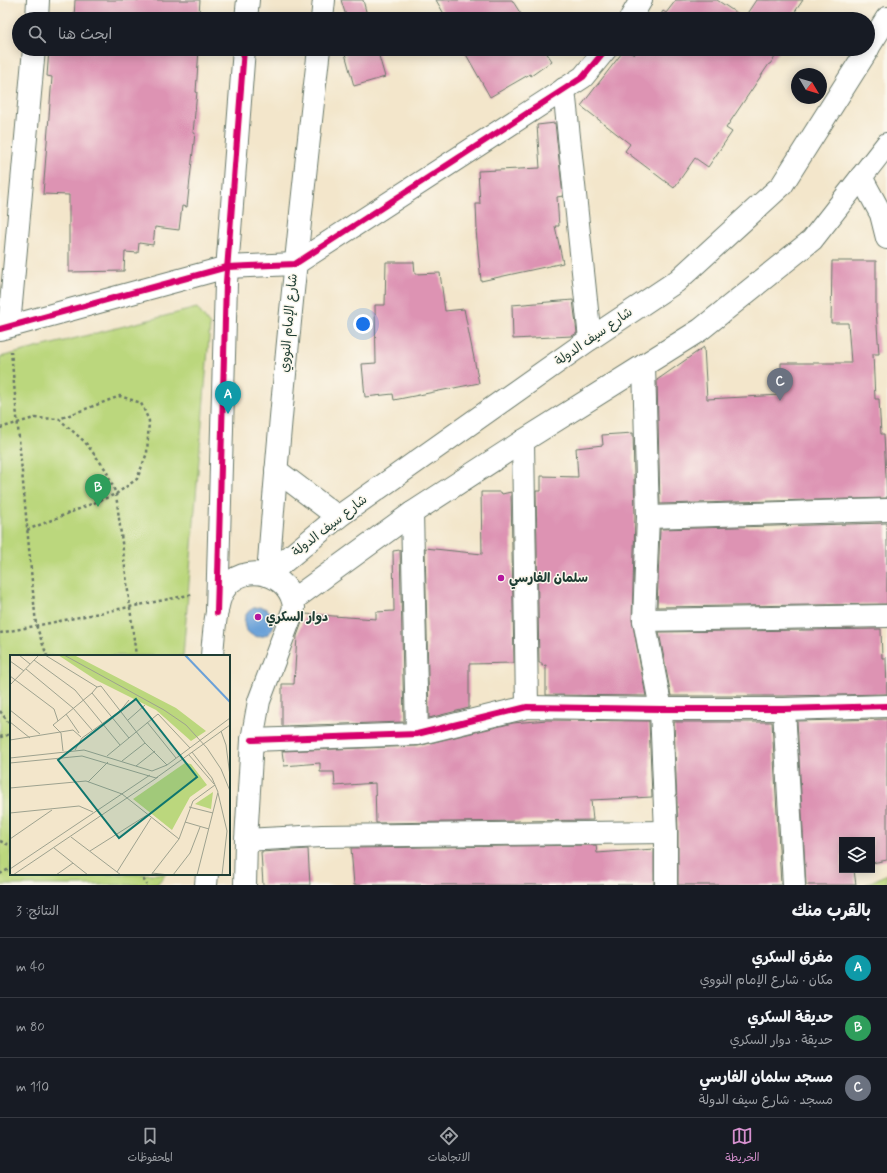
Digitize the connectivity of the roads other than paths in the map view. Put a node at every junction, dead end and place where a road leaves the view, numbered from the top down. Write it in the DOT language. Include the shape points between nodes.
graph roads {
  1 [pos="38,0"];
  2 [pos="248,0"];
  3 [pos="324,0"];
  4 [pos="641,0"];
  5 [pos="37,12"];
  6 [pos="247,12"];
  7 [pos="323,12"];
  8 [pos="634,12"];
  9 [pos="887,18"];
  10 [pos="875,38"];
  11 [pos="33,56"];
  12 [pos="243,56"];
  13 [pos="317,56"];
  14 [pos="600,56"];
  15 [pos="864,56"];
  16 [pos="564,89"];
  17 [pos="887,144"];
  18 [pos="862,177"];
  19 [pos="887,238"];
  20 [pos="295,264"];
  21 [pos="227,267"];
  22 [pos="4,327"];
  23 [pos="590,339"];
  24 [pos="644,365"];
  25 [pos="523,441"];
  26 [pos="276,470"];
  27 [pos="887,510"];
  28 [pos="412,513"];
  29 [pos="648,517"];
  30 [pos="338,518"];
  31 [pos="268,574"];
  32 [pos="294,599"];
  33 [pos="217,613"];
  34 [pos="887,616"];
  35 [pos="644,620"];
  36 [pos="212,655"];
  37 [pos="887,706"];
  38 [pos="527,707"];
  39 [pos="661,709"];
  40 [pos="784,709"];
  41 [pos="417,734"];
  42 [pos="252,740"];
  43 [pos="666,832"];
  44 [pos="246,840"];
  45 [pos="207,875"];
  46 [pos="206,885"];
  47 [pos="245,885"];
  48 [pos="666,885"];
  49 [pos="794,885"];
  1 -- 5 [label="street"];
  2 -- 6 [label="street"];
  3 -- 7 [label="street"];
  4 -- 8 [label="street"];
  9 -- 10 [label="street, شارع سيف الدولة"];
  11 -- 22 [label="street"];
  12 -- 21 [label="street"];
  13 -- 20 [label="street, شارع الإمام النووي"];
  14 -- 16 [label="street" via="583,77"];
  15 -- 23 [label="street, شارع سيف الدولة" via="782,185 677,280"];
  16 -- 20 [label="street"];
  16 -- 23 [label="street"];
  17 -- 18 [label="street"];
  18 -- 19 [label="street" via="881,214"];
  18 -- 24 [label="street" via="812,240 700,330"];
  20 -- 21 [label="street"];
  20 -- 26 [label="street, شارع الإمام النووي"];
  21 -- 22 [label="street"];
  21 -- 33 [label="street"];
  23 -- 30 [label="street, شارع سيف الدولة"];
  24 -- 25 [label="street"];
  24 -- 29 [label="street"];
  25 -- 28 [label="street"];
  25 -- 38 [label="street"];
  26 -- 30 [label="street"];
  26 -- 31 [label="street, شارع الإمام النووي"];
  27 -- 29 [label="street"];
  28 -- 32 [label="street"];
  28 -- 41 [label="street"];
  29 -- 35 [label="street"];
  30 -- 31 [label="street, شارع سيف الدولة"];
  31 -- 32 [label="street" via="279,580"];
  31 -- 33 [label="street" via="243,575 232,581 224,590"];
  32 -- 42 [label="street" via="292,617 259,701"];
  33 -- 36 [label="street"];
  34 -- 35 [label="street"];
  35 -- 39 [label="street"];
  37 -- 40 [label="street"];
  38 -- 39 [label="street"];
  38 -- 41 [label="street"];
  39 -- 40 [label="street"];
  39 -- 43 [label="street"];
  40 -- 49 [label="street"];
  41 -- 42 [label="street"];
  42 -- 44 [label="street"];
  43 -- 44 [label="street" via="322,836"];
  43 -- 48 [label="street"];
  44 -- 47 [label="street"];
  45 -- 46 [label="street"];
}
